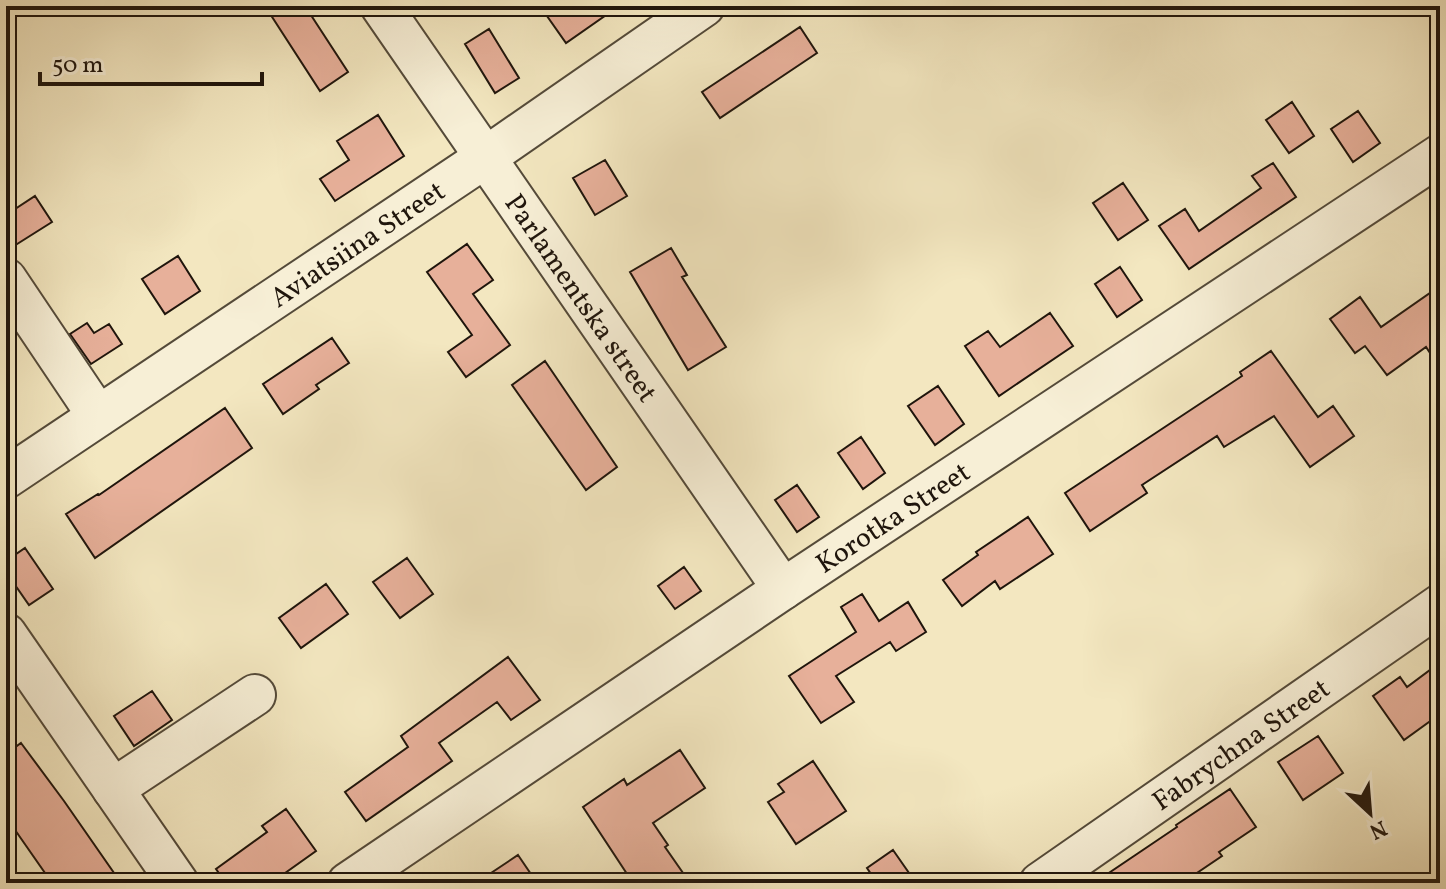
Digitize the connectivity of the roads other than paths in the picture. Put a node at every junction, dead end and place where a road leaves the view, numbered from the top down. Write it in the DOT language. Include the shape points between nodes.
graph roads {
  1 [pos="381,6"];
  2 [pos="704,6"];
  3 [pos="1440,155"];
  4 [pos="486,157"];
  5 [pos="6,279"];
  6 [pos="98,416"];
  7 [pos="6,478"];
  8 [pos="783,589"];
  9 [pos="1440,605"];
  10 [pos="6,634"];
  11 [pos="255,695"];
  12 [pos="113,789"];
  13 [pos="178,883"];
  14 [pos="348,883"];
  15 [pos="1040,883"];
  1 -- 4 [label="street, Parlamentska street"];
  2 -- 4 [label="street, Aviatsiina Street"];
  3 -- 8 [label="street, Korotka Street"];
  4 -- 6 [label="street, Aviatsiina Street"];
  4 -- 8 [label="street, Parlamentska street"];
  5 -- 6 [label="street"];
  6 -- 7 [label="street, Aviatsiina Street"];
  8 -- 14 [label="street, Korotka Street"];
  9 -- 15 [label="street, Fabrychna Street"];
  10 -- 12 [label="street"];
  11 -- 12 [label="street"];
  12 -- 13 [label="street"];
}
